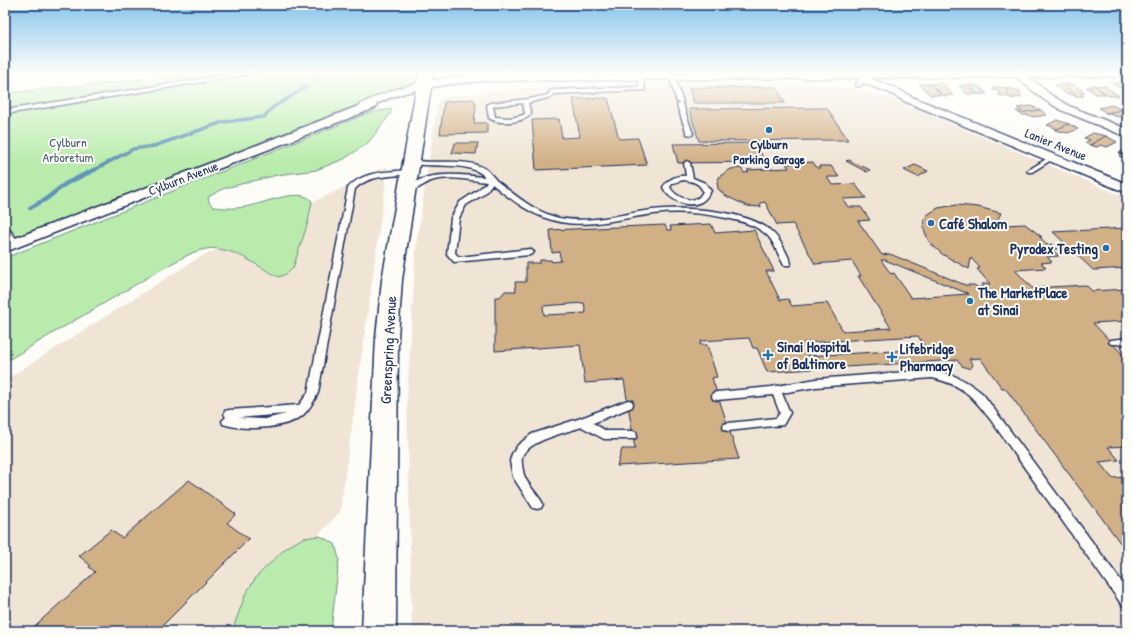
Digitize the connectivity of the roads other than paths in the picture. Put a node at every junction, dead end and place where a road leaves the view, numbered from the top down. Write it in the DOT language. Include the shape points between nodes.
graph roads {
  1 [pos="61,103"];
  2 [pos="376,103"];
  3 [pos="421,103"];
  4 [pos="507,103"];
  5 [pos="525,103"];
  6 [pos="680,103"];
  7 [pos="917,103"];
  8 [pos="1056,103"];
  9 [pos="5,112"];
  10 [pos="1127,133"];
  11 [pos="690,134"];
  12 [pos="1051,158"];
  13 [pos="687,163"];
  14 [pos="412,167"];
  15 [pos="1030,171"];
  16 [pos="690,179"];
  17 [pos="492,180"];
  18 [pos="1127,189"];
  19 [pos="408,190"];
  20 [pos="682,200"];
  21 [pos="683,210"];
  22 [pos="5,230"];
  23 [pos="10,245"];
  24 [pos="530,252"];
  25 [pos="787,263"];
  26 [pos="1127,340"];
  27 [pos="1114,342"];
  28 [pos="776,390"];
  29 [pos="717,396"];
  30 [pos="628,404"];
  31 [pos="228,418"];
  32 [pos="583,422"];
  33 [pos="728,427"];
  34 [pos="632,435"];
  35 [pos="537,504"];
  36 [pos="1127,600"];
  37 [pos="378,631"];
  1 -- 9 [label="lane"];
  2 -- 23 [label="street, Cylburn Avenue"];
  3 -- 14 [label="main road, Greenspring Avenue"];
  4 -- 5 [label="lane" via="490,105 492,118 525,118 528,114"];
  6 -- 11 [label="lane"];
  7 -- 12 [label="street, Lanier Avenue"];
  8 -- 10 [label="street"];
  12 -- 15 [label="lane"];
  12 -- 18 [label="street, Lanier Avenue"];
  13 -- 16 [label="lane"];
  14 -- 17 [label="lane" via="474,168"];
  14 -- 19 [label="main road, Greenspring Avenue"];
  14 -- 31 [label="lane" via="362,180 352,188 313,393 308,403 303,409 279,422 254,424"];
  16 -- 20 [label="lane" via="674,180 666,186 669,195"];
  16 -- 20 [label="lane" via="706,187 706,195 698,200"];
  17 -- 19 [label="lane" via="438,178 430,179"];
  17 -- 21 [label="lane" via="533,211 559,220 604,222 652,212"];
  17 -- 24 [label="lane" via="481,192 463,204 455,218 451,254 457,260"];
  19 -- 37 [label="main road, Greenspring Avenue" via="392,280 387,337"];
  20 -- 21 [label="lane"];
  21 -- 25 [label="lane" via="703,211 754,224 769,233"];
  22 -- 23 [label="lane"];
  26 -- 27 [label="lane"];
  28 -- 29 [label="lane"];
  28 -- 33 [label="lane" via="785,413 779,422"];
  28 -- 36 [label="lane" via="816,382 932,374 965,385 979,397"];
  30 -- 32 [label="lane"];
  32 -- 34 [label="lane" via="604,435"];
  32 -- 35 [label="lane" via="536,437 527,442 517,454 519,477"];
}
